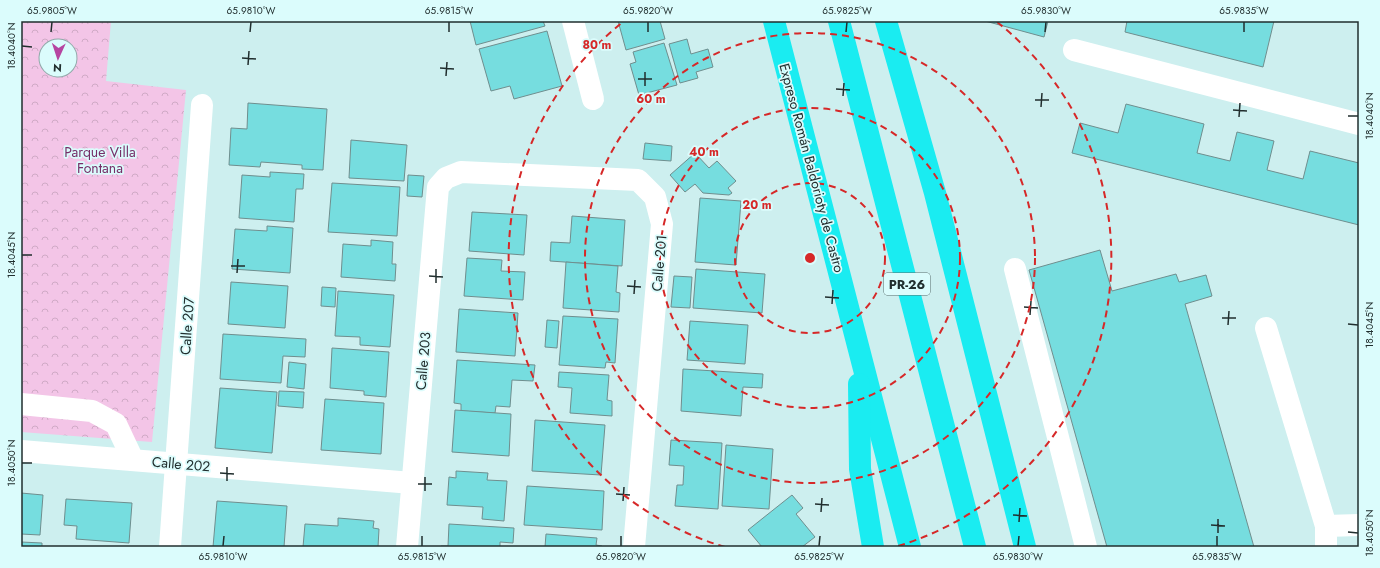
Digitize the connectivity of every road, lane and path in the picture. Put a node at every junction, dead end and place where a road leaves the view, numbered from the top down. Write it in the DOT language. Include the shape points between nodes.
graph roads {
  1 [pos="573,21"];
  2 [pos="774,21"];
  3 [pos="840,21"];
  4 [pos="886,21"];
  5 [pos="1074,50"];
  6 [pos="593,99"];
  7 [pos="202,106"];
  8 [pos="1359,124"];
  9 [pos="446,178"];
  10 [pos="1015,269"];
  11 [pos="1266,328"];
  12 [pos="859,349"];
  13 [pos="21,404"];
  14 [pos="21,451"];
  15 [pos="133,460"];
  16 [pos="177,464"];
  17 [pos="412,483"];
  18 [pos="1359,525"];
  19 [pos="1326,537"];
  20 [pos="170,547"];
  21 [pos="407,547"];
  22 [pos="634,547"];
  23 [pos="873,547"];
  24 [pos="910,547"];
  25 [pos="975,547"];
  26 [pos="1025,547"];
  27 [pos="1086,547"];
  1 -- 6 [label="street"];
  2 -- 12 [label="highway, Expreso Román Baldorioty de Castro"];
  3 -- 25 [label="highway, PR-26"];
  4 -- 26 [label="highway" via="935,193"];
  5 -- 8 [label="street"];
  7 -- 16 [label="street, Calle 207"];
  9 -- 17 [label="street, Calle 203" via="438,187"];
  9 -- 22 [label="street, Calle 201" via="460,172 638,180 655,197 662,224"];
  10 -- 27 [label="street"];
  11 -- 19 [label="street"];
  12 -- 23 [label="highway" via="860,469"];
  12 -- 24 [label="highway, Expreso Román Baldorioty de Castro"];
  13 -- 15 [label="street" via="92,411 116,424"];
  14 -- 15 [label="street, Calle 202"];
  15 -- 16 [label="street, Calle 202"];
  16 -- 17 [label="street, Calle 202"];
  16 -- 20 [label="street, Calle 207"];
  17 -- 21 [label="street, Calle 203"];
  18 -- 19 [label="street"];
}
